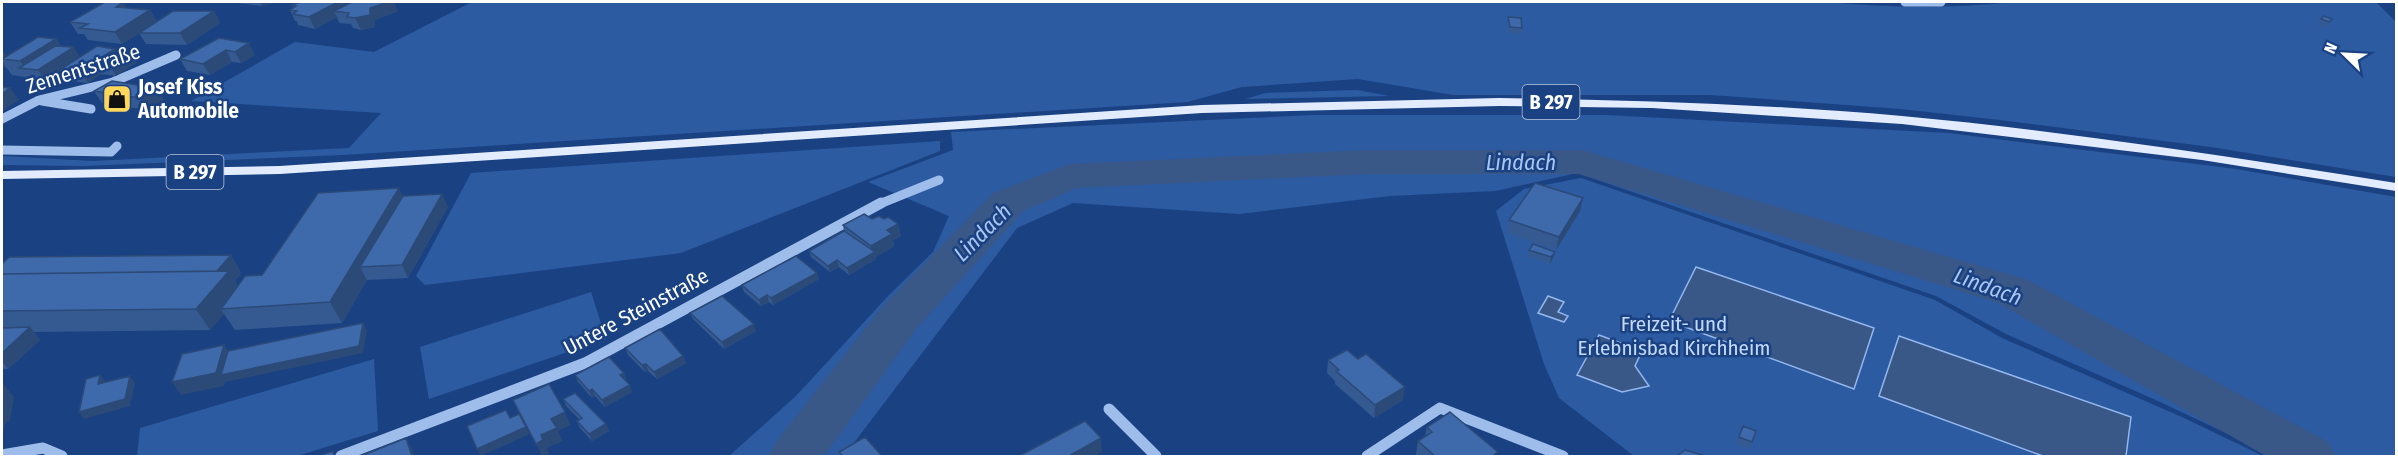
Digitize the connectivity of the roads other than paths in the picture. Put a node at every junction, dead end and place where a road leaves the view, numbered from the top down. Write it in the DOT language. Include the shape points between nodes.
graph roads {
  1 [pos="1905,2"];
  2 [pos="1941,2"];
  3 [pos="176,55"];
  4 [pos="39,100"];
  5 [pos="91,109"];
  6 [pos="2,119"];
  7 [pos="117,147"];
  8 [pos="2,150"];
  9 [pos="2,175"];
  10 [pos="939,180"];
  11 [pos="2397,187"];
  12 [pos="1109,409"];
  13 [pos="2,455"];
  14 [pos="62,456"];
  15 [pos="341,456"];
  16 [pos="1156,456"];
  17 [pos="1367,456"];
  18 [pos="1563,456"];
  1 -- 2 [label="street"];
  3 -- 4 [label="street, Zementstraße" via="112,82"];
  4 -- 5 [label="street"];
  4 -- 6 [label="street, Zementstraße"];
  7 -- 8 [label="street" via="111,152"];
  9 -- 11 [label="main road, B 297" via="280,170 1202,109 1499,102 1664,104 1902,120 2202,156"];
  10 -- 15 [label="street, Untere Steinstraße" via="869,208 585,363"];
  12 -- 16 [label="street"];
  13 -- 14 [label="street" via="43,447"];
  17 -- 18 [label="street" via="1440,408"];
}
